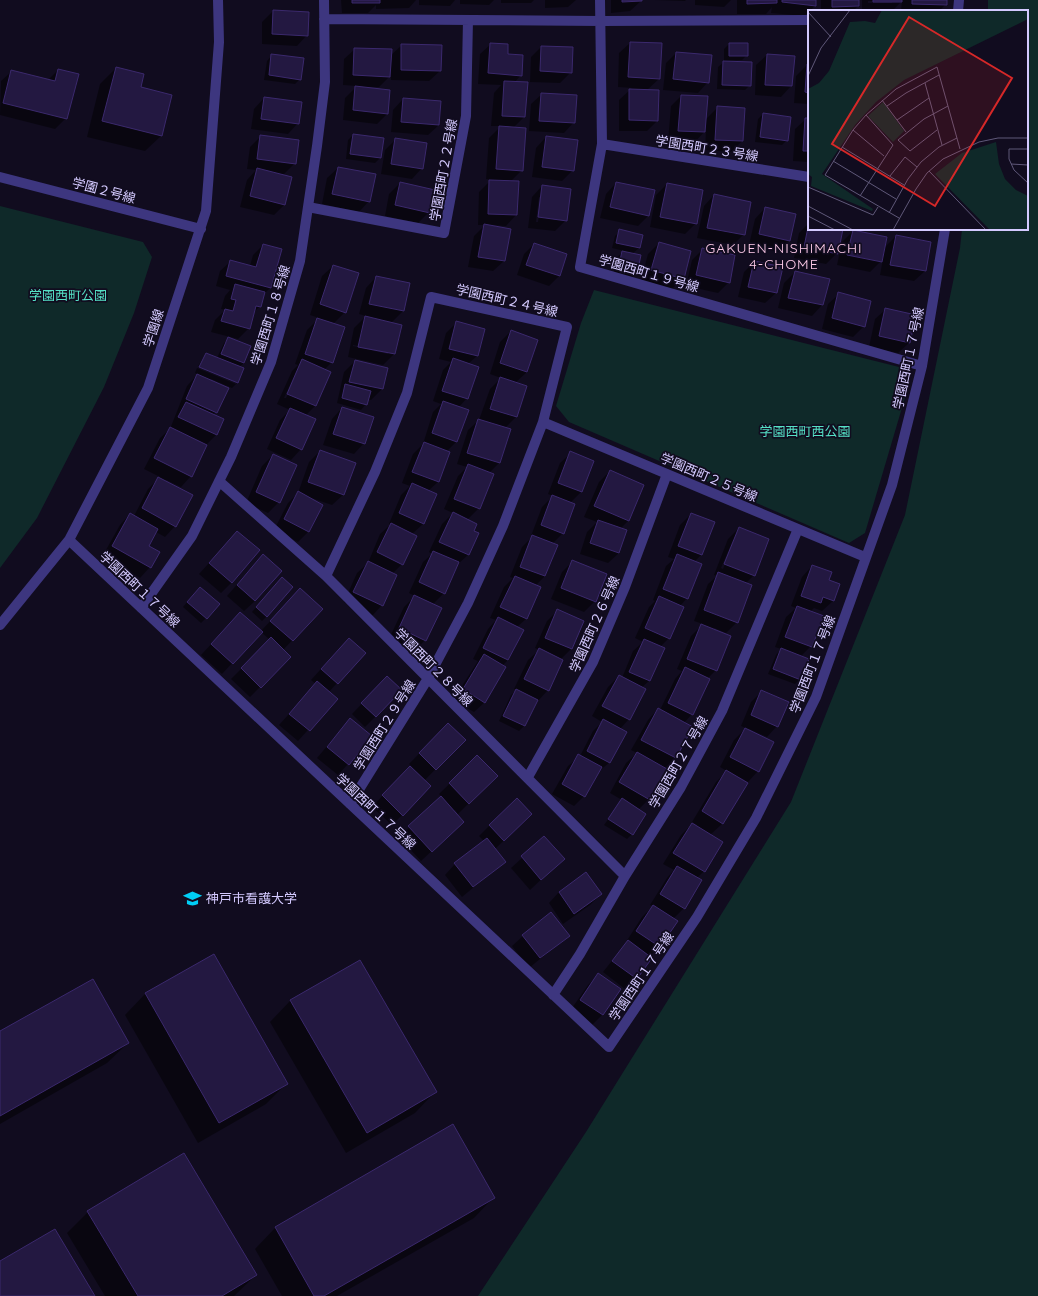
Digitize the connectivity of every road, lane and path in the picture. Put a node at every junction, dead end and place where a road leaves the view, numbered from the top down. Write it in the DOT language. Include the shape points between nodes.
graph roads {
  1 [pos="218,0"];
  2 [pos="324,0"];
  3 [pos="600,0"];
  4 [pos="959,0"];
  5 [pos="958,10"];
  6 [pos="324,19"];
  7 [pos="468,20"];
  8 [pos="808,20"];
  9 [pos="601,21"];
  10 [pos="602,144"];
  11 [pos="0,177"];
  12 [pos="808,177"];
  13 [pos="308,207"];
  14 [pos="201,229"];
  15 [pos="945,230"];
  16 [pos="922,366"];
  17 [pos="543,422"];
  18 [pos="667,474"];
  19 [pos="219,481"];
  20 [pos="798,529"];
  21 [pos="69,540"];
  22 [pos="865,557"];
  23 [pos="326,576"];
  24 [pos="141,608"];
  25 [pos="0,625"];
  26 [pos="427,680"];
  27 [pos="528,777"];
  28 [pos="350,804"];
  29 [pos="625,876"];
  30 [pos="553,995"];
  1 -- 14 [label="street, 学園線" via="219,42 206,211"];
  2 -- 6 [label="street, 学園西町１８号線"];
  3 -- 9 [label="street, 学園西町１９号線"];
  4 -- 5 [label="street"];
  6 -- 7 [label="street"];
  6 -- 13 [label="street, 学園西町１８号線" via="325,82"];
  7 -- 9 [label="street"];
  7 -- 13 [label="street, 学園西町２２号線" via="466,116 444,233"];
  8 -- 9 [label="street"];
  9 -- 10 [label="street, 学園西町１９号線"];
  10 -- 12 [label="street, 学園西町２３号線"];
  10 -- 16 [label="street, 学園西町１９号線" via="580,267"];
  11 -- 14 [label="street, 学園２号線"];
  13 -- 19 [label="street, 学園西町１８号線" via="300,260 271,362"];
  14 -- 21 [label="street, 学園線" via="148,388"];
  15 -- 16 [label="street, 学園西町１７号線"];
  16 -- 22 [label="street, 学園西町１７号線" via="892,485"];
  17 -- 18 [label="street, 学園西町２５号線"];
  17 -- 23 [label="street, 学園西町２４号線" via="567,327 431,296 407,393 375,472"];
  17 -- 26 [label="street, 学園西町２４号線" via="503,526 468,603"];
  18 -- 20 [label="street, 学園西町２５号線"];
  18 -- 27 [label="street, 学園西町２６号線" via="626,587 593,662"];
  19 -- 23 [label="street, 学園西町２８号線"];
  19 -- 24 [label="street, 学園西町１８号線" via="192,536"];
  20 -- 22 [label="street, 学園西町２５号線"];
  20 -- 29 [label="street, 学園西町２７号線" via="722,711 681,787"];
  21 -- 24 [label="street, 学園西町１７号線"];
  21 -- 25 [label="street, 学園線"];
  22 -- 30 [label="street, 学園西町１７号線" via="816,696 756,818 697,917 609,1047"];
  23 -- 26 [label="street, 学園西町２８号線"];
  24 -- 28 [label="street, 学園西町１７号線"];
  26 -- 27 [label="street, 学園西町２８号線"];
  26 -- 28 [label="street, 学園西町２９号線"];
  27 -- 29 [label="street, 学園西町２８号線"];
  28 -- 30 [label="street, 学園西町１７号線"];
  29 -- 30 [label="street, 学園西町２７号線"];
}
